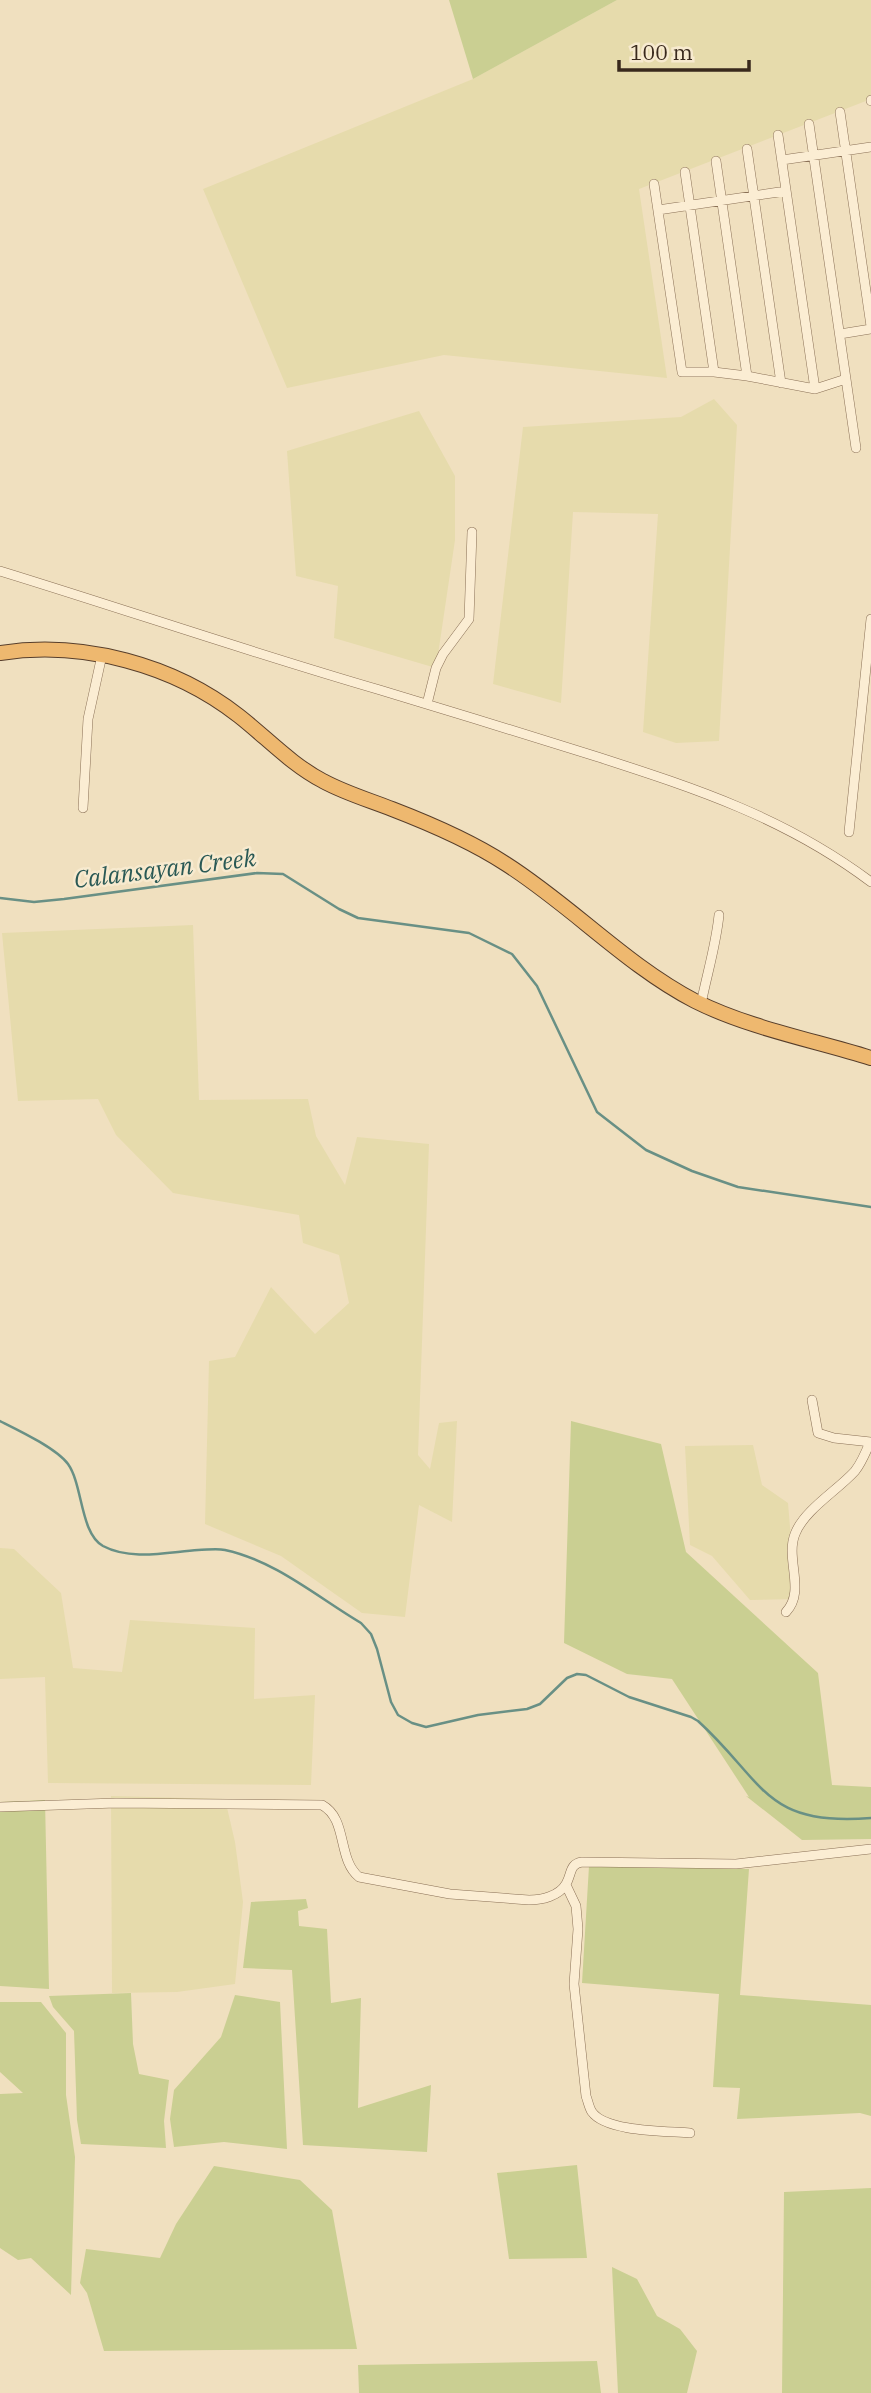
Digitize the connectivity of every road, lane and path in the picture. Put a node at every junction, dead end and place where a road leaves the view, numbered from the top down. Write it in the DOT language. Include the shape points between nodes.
graph roads {
  1 [pos="840,112"];
  2 [pos="809,124"];
  3 [pos="778,135"];
  4 [pos="871,147"];
  5 [pos="747,149"];
  6 [pos="845,151"];
  7 [pos="814,155"];
  8 [pos="782,160"];
  9 [pos="716,161"];
  10 [pos="685,172"];
  11 [pos="654,184"];
  12 [pos="786,191"];
  13 [pos="754,196"];
  14 [pos="722,200"];
  15 [pos="690,205"];
  16 [pos="658,210"];
  17 [pos="871,328"];
  18 [pos="839,334"];
  19 [pos="714,372"];
  20 [pos="747,376"];
  21 [pos="846,379"];
  22 [pos="781,383"];
  23 [pos="815,389"];
  24 [pos="856,448"];
  25 [pos="472,532"];
  26 [pos="0,571"];
  27 [pos="871,619"];
  28 [pos="0,653"];
  29 [pos="103,655"];
  30 [pos="427,704"];
  31 [pos="83,808"];
  32 [pos="849,832"];
  33 [pos="871,882"];
  34 [pos="719,915"];
  35 [pos="701,1004"];
  36 [pos="871,1058"];
  37 [pos="812,1400"];
  38 [pos="870,1442"];
  39 [pos="786,1612"];
  40 [pos="0,1807"];
  41 [pos="871,1849"];
  42 [pos="566,1885"];
  43 [pos="690,2133"];
  1 -- 6 [label="street"];
  2 -- 7 [label="street"];
  3 -- 8 [label="street"];
  4 -- 6 [label="street"];
  5 -- 13 [label="street"];
  6 -- 7 [label="street"];
  6 -- 17 [label="street"];
  7 -- 8 [label="street"];
  7 -- 18 [label="street"];
  8 -- 12 [label="street"];
  9 -- 14 [label="street"];
  10 -- 15 [label="street"];
  11 -- 16 [label="street"];
  12 -- 13 [label="street"];
  12 -- 23 [label="street"];
  13 -- 14 [label="street"];
  13 -- 22 [label="street"];
  14 -- 15 [label="street"];
  14 -- 20 [label="street"];
  15 -- 16 [label="street"];
  15 -- 19 [label="street"];
  16 -- 19 [label="street" via="682,372"];
  17 -- 18 [label="street"];
  18 -- 21 [label="street"];
  19 -- 20 [label="street"];
  20 -- 22 [label="street"];
  21 -- 23 [label="street"];
  21 -- 24 [label="street"];
  22 -- 23 [label="street"];
  25 -- 30 [label="street" via="470,619 443,654"];
  26 -- 30 [label="street"];
  27 -- 32 [label="street"];
  28 -- 29 [label="highway" via="38,649"];
  29 -- 31 [label="street" via="88,719"];
  29 -- 35 [label="highway" via="189,684 323,781 432,825 506,864 646,970"];
  30 -- 33 [label="street" via="700,790 761,815"];
  34 -- 35 [label="street"];
  35 -- 36 [label="highway"];
  37 -- 38 [label="street" via="818,1433"];
  38 -- 39 [label="street" via="854,1472 795,1531 795,1599"];
  40 -- 42 [label="street" via="322,1805 335,1817 354,1872 368,1880 450,1894 529,1900 540,1900"];
  41 -- 42 [label="street" via="736,1864 582,1862 571,1869"];
  42 -- 43 [label="street" via="576,1906 574,1984 586,2096 593,2113 626,2127"];
}
